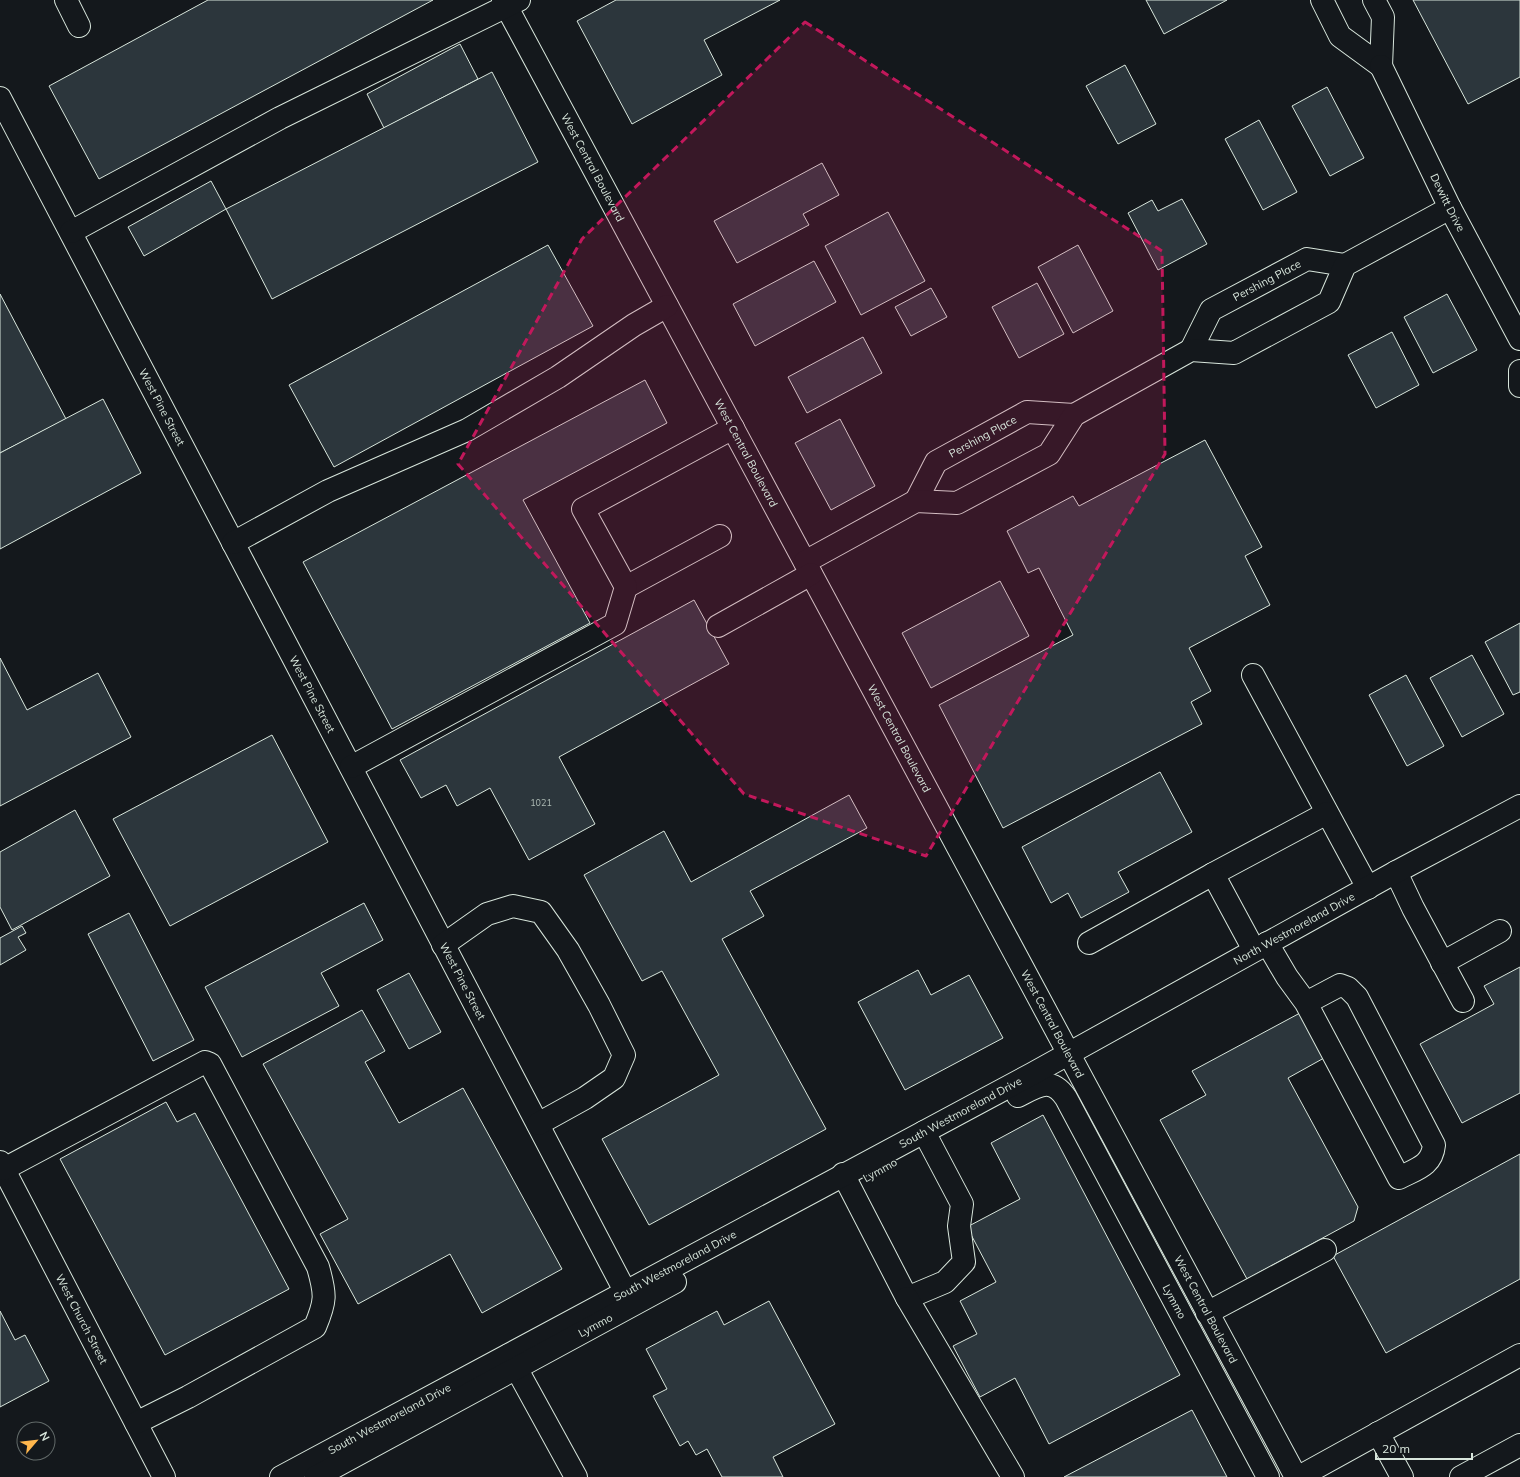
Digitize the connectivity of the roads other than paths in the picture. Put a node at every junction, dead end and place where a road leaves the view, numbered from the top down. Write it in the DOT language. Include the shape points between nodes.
graph roads {
  1 [pos="66,0"];
  2 [pos="1322,0"];
  3 [pos="1374,0"];
  4 [pos="509,2"];
  5 [pos="80,26"];
  6 [pos="1381,66"];
  7 [pos="0,98"];
  8 [pos="1450,208"];
  9 [pos="71,232"];
  10 [pos="1345,266"];
  11 [pos="667,306"];
  12 [pos="1520,340"];
  13 [pos="1191,350"];
  14 [pos="1520,371"];
  15 [pos="1520,386"];
  16 [pos="1074,414"];
  17 [pos="733,428"];
  18 [pos="916,501"];
  19 [pos="720,536"];
  20 [pos="233,543"];
  21 [pos="808,568"];
  22 [pos="626,588"];
  23 [pos="718,626"];
  24 [pos="1253,675"];
  25 [pos="351,767"];
  26 [pos="1520,806"];
  27 [pos="1327,813"];
  28 [pos="1396,872"];
  29 [pos="1213,874"];
  30 [pos="1368,888"];
  31 [pos="1500,931"];
  32 [pos="1089,943"];
  33 [pos="443,945"];
  34 [pos="1260,946"];
  35 [pos="1442,963"];
  36 [pos="1463,1001"];
  37 [pos="1306,1004"];
  38 [pos="1068,1053"];
  39 [pos="538,1124"];
  40 [pos="926,1137"];
  41 [pos="2,1165"];
  42 [pos="847,1180"];
  43 [pos="1325,1250"];
  44 [pos="625,1291"];
  45 [pos="907,1298"];
  46 [pos="1207,1313"];
  47 [pos="1520,1355"];
  48 [pos="513,1361"];
  49 [pos="136,1423"];
  50 [pos="1378,1433"];
  51 [pos="1520,1445"];
  52 [pos="164,1477"];
  53 [pos="281,1477"];
  54 [pos="316,1477"];
  55 [pos="576,1477"];
  56 [pos="1013,1477"];
  57 [pos="1268,1477"];
  58 [pos="1298,1477"];
  59 [pos="1402,1477"];
  60 [pos="1461,1477"];
  1 -- 5 [label="street"];
  2 -- 6 [label="street, Dewitt Drive" via="1340,36"];
  3 -- 6 [label="street, Dewitt Drive" via="1383,17"];
  4 -- 9 [label="street" via="280,118"];
  4 -- 11 [label="street, West Central Boulevard"];
  6 -- 8 [label="street, Dewitt Drive"];
  7 -- 9 [label="street, West Pine Street"];
  8 -- 10 [label="street"];
  8 -- 12 [label="street, Dewitt Drive"];
  9 -- 20 [label="street, West Pine Street"];
  10 -- 13 [label="street" via="1330,302 1234,352"];
  10 -- 13 [label="street, Pershing Place" via="1307,259 1212,310"];
  11 -- 17 [label="street, West Central Boulevard"];
  11 -- 20 [label="street" via="634,325 558,377 467,430 328,491"];
  13 -- 16 [label="street"];
  14 -- 15 [label="street"];
  16 -- 18 [label="street" via="1049,454 957,503"];
  16 -- 18 [label="street, Pershing Place" via="1027,412 936,462"];
  17 -- 21 [label="street, West Central Boulevard"];
  17 -- 22 [label="street" via="583,509"];
  18 -- 21 [label="street"];
  19 -- 22 [label="street"];
  20 -- 25 [label="street, West Pine Street"];
  21 -- 23 [label="street"];
  21 -- 38 [label="street, West Central Boulevard"];
  22 -- 25 [label="street" via="615,624"];
  24 -- 27 [label="street"];
  25 -- 33 [label="street, West Pine Street"];
  26 -- 28 [label="street, North Westmoreland Drive"];
  27 -- 29 [label="street"];
  27 -- 30 [label="street"];
  28 -- 30 [label="street, North Westmoreland Drive"];
  28 -- 35 [label="street"];
  29 -- 32 [label="street"];
  29 -- 34 [label="street"];
  30 -- 34 [label="street, North Westmoreland Drive"];
  31 -- 35 [label="street"];
  33 -- 39 [label="street, West Pine Street"];
  33 -- 39 [label="street" via="487,914 513,906 541,912 568,950 599,1005 624,1055 614,1078 585,1098"];
  34 -- 37 [label="street"];
  34 -- 38 [label="street, North Westmoreland Drive"];
  35 -- 36 [label="street"];
  37 -- 37 [label="street" via="1399,1178 1429,1162 1434,1145 1356,997 1348,988 1340,985"];
  38 -- 40 [label="street, South Westmoreland Drive"];
  38 -- 46 [label="street, West Central Boulevard"];
  39 -- 44 [label="street, West Pine Street"];
  40 -- 42 [label="street, South Westmoreland Drive"];
  40 -- 45 [label="street" via="962,1204 959,1226 964,1262 945,1282"];
  40 -- 57 [label="street, Lymmo" via="1038,1086 1053,1085 1060,1090"];
  41 -- 49 [label="street, West Church Street"];
  41 -- 49 [label="street" via="205,1062 210,1064 318,1267 325,1288 324,1306 315,1327"];
  42 -- 44 [label="street, South Westmoreland Drive"];
  42 -- 45 [label="street"];
  42 -- 48 [label="street, Lymmo"];
  43 -- 46 [label="street"];
  44 -- 48 [label="street, South Westmoreland Drive"];
  45 -- 56 [label="street"];
  46 -- 58 [label="street, West Central Boulevard"];
  47 -- 50 [label="street"];
  48 -- 53 [label="street, South Westmoreland Drive"];
  48 -- 54 [label="street, Lymmo"];
  48 -- 55 [label="street"];
  49 -- 52 [label="street, West Church Street"];
  50 -- 58 [label="street"];
  50 -- 59 [label="street"];
  51 -- 60 [label="street"];
}
